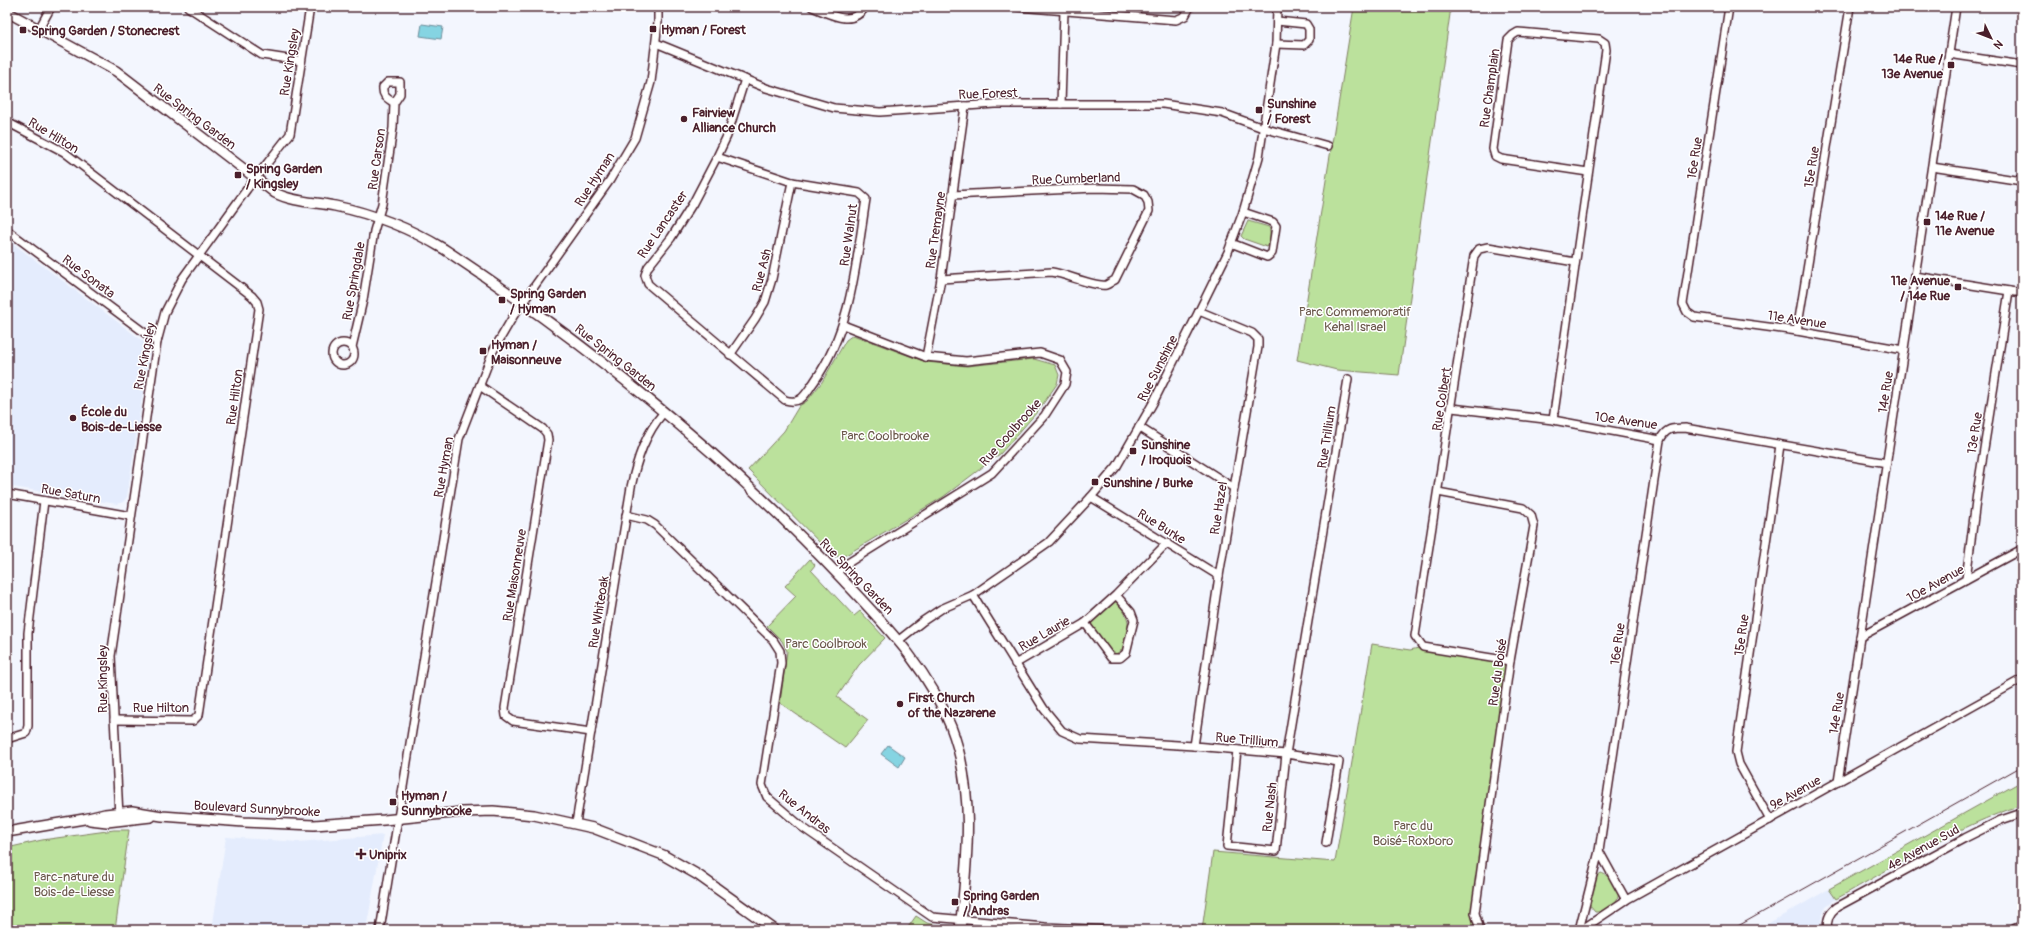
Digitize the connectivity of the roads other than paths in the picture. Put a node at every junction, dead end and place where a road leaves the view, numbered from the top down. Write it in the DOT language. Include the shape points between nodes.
graph roads {
  1 [pos="51,7"];
  2 [pos="188,7"];
  3 [pos="310,7"];
  4 [pos="658,7"];
  5 [pos="812,7"];
  6 [pos="865,7"];
  7 [pos="1018,7"];
  8 [pos="1190,7"];
  9 [pos="1278,7"];
  10 [pos="1729,7"];
  11 [pos="1850,7"];
  12 [pos="1956,7"];
  13 [pos="1037,8"];
  14 [pos="1104,10"];
  15 [pos="1064,11"];
  16 [pos="7,12"];
  17 [pos="1277,21"];
  18 [pos="39,29"];
  19 [pos="656,43"];
  20 [pos="1276,44"];
  21 [pos="1949,54"];
  22 [pos="301,61"];
  23 [pos="2022,65"];
  24 [pos="745,79"];
  25 [pos="394,103"];
  26 [pos="1061,104"];
  27 [pos="965,106"];
  28 [pos="7,122"];
  29 [pos="1263,128"];
  30 [pos="1328,146"];
  31 [pos="717,157"];
  32 [pos="1932,167"];
  33 [pos="1588,172"];
  34 [pos="255,178"];
  35 [pos="2022,181"];
  36 [pos="792,182"];
  37 [pos="952,195"];
  38 [pos="1243,212"];
  39 [pos="378,218"];
  40 [pos="7,230"];
  41 [pos="1230,244"];
  42 [pos="199,256"];
  43 [pos="1575,262"];
  44 [pos="1915,276"];
  45 [pos="941,279"];
  46 [pos="2009,291"];
  47 [pos="2022,293"];
  48 [pos="522,304"];
  49 [pos="1199,311"];
  50 [pos="1687,312"];
  51 [pos="843,324"];
  52 [pos="1797,331"];
  53 [pos="157,342"];
  54 [pos="352,348"];
  55 [pos="1904,350"];
  56 [pos="730,355"];
  57 [pos="926,358"];
  58 [pos="1348,379"];
  59 [pos="480,386"];
  60 [pos="785,400"];
  61 [pos="1452,408"];
  62 [pos="664,412"];
  63 [pos="1553,420"];
  64 [pos="1139,427"];
  65 [pos="1660,440"];
  66 [pos="1780,445"];
  67 [pos="1887,463"];
  68 [pos="1234,488"];
  69 [pos="1438,492"];
  70 [pos="7,494"];
  71 [pos="1092,497"];
  72 [pos="44,501"];
  73 [pos="626,515"];
  74 [pos="131,516"];
  75 [pos="1167,543"];
  76 [pos="2022,549"];
  77 [pos="836,572"];
  78 [pos="1219,576"];
  79 [pos="1966,579"];
  80 [pos="973,595"];
  81 [pos="1116,595"];
  82 [pos="1085,623"];
  83 [pos="1860,637"];
  84 [pos="899,640"];
  85 [pos="1510,662"];
  86 [pos="1015,664"];
  87 [pos="2022,679"];
  88 [pos="114,720"];
  89 [pos="591,732"];
  90 [pos="7,739"];
  91 [pos="1194,746"];
  92 [pos="1237,750"];
  93 [pos="1286,754"];
  94 [pos="1838,782"];
  95 [pos="2022,813"];
  96 [pos="119,817"];
  97 [pos="398,818"];
  98 [pos="1770,820"];
  99 [pos="576,823"];
  100 [pos="7,832"];
  101 [pos="1326,844"];
  102 [pos="1599,851"];
  103 [pos="1626,900"];
  104 [pos="960,920"];
  105 [pos="2022,927"];
  106 [pos="1045,928"];
  107 [pos="380,930"];
  108 [pos="775,930"];
  109 [pos="960,930"];
  110 [pos="1113,930"];
  111 [pos="1480,930"];
  112 [pos="1580,930"];
  113 [pos="1828,930"];
  114 [pos="2015,930"];
  1 -- 18 [label="street"];
  2 -- 22 [label="street" via="262,54"];
  3 -- 22 [label="street, Rue Kingsley"];
  4 -- 19 [label="street, Rue Hyman"];
  5 -- 6 [label="street" via="845,19 861,14"];
  7 -- 13 [label="street"];
  8 -- 14 [label="street" via="1185,16 1176,20"];
  9 -- 17 [label="street, Rue Sunshine"];
  10 -- 50 [label="street, 16e Rue" via="1683,304"];
  11 -- 52 [label="street, 15e Rue"];
  12 -- 21 [label="street, 14e Rue"];
  13 -- 15 [label="street"];
  14 -- 15 [label="street"];
  15 -- 26 [label="street"];
  16 -- 18 [label="street, Rue Spring Garden"];
  17 -- 20 [label="street, Rue Sunshine"];
  17 -- 20 [label="street" via="1306,24 1309,29 1309,40 1304,45"];
  18 -- 34 [label="street, Rue Spring Garden" via="111,68"];
  19 -- 24 [label="street, Rue Forest"];
  19 -- 48 [label="street, Rue Hyman" via="652,82 635,138 610,180"];
  20 -- 29 [label="street, Rue Sunshine"];
  21 -- 23 [label="street"];
  21 -- 32 [label="street, 14e Rue"];
  22 -- 34 [label="street, Rue Kingsley" via="290,134"];
  24 -- 27 [label="street, Rue Forest" via="766,88 834,108 880,112"];
  24 -- 31 [label="street, Rue Lancaster" via="727,136"];
  25 -- 39 [label="street, Rue Carson" via="393,128"];
  26 -- 27 [label="street, Rue Forest"];
  26 -- 29 [label="street, Rue Forest" via="1164,104 1222,113"];
  27 -- 37 [label="street, Rue Tremayne"];
  28 -- 42 [label="street, Rue Hilton" via="64,152"];
  29 -- 30 [label="street, Rue Forest"];
  29 -- 38 [label="street, Rue Sunshine" via="1259,157"];
  31 -- 36 [label="street, Rue Walnut"];
  31 -- 56 [label="street, Rue Lancaster" via="693,203 671,238 648,266 645,275 648,284"];
  32 -- 35 [label="street"];
  32 -- 44 [label="street, 14e Rue"];
  33 -- 33 [label="street, Rue Champlain" via="1605,43 1599,39 1518,32 1513,34 1508,40 1493,149 1495,156"];
  33 -- 43 [label="street, Rue Champlain"];
  34 -- 39 [label="street, Rue Spring Garden" via="282,196 347,208"];
  34 -- 42 [label="street, Rue Kingsley"];
  36 -- 51 [label="street, Rue Walnut" via="859,193 866,199 851,295"];
  36 -- 56 [label="street, Rue Ash" via="765,302"];
  37 -- 45 [label="street, Rue Tremayne"];
  37 -- 45 [label="street, Rue Cumberland" via="1095,188 1133,189 1144,195 1149,211 1115,280 1106,285 1052,272"];
  38 -- 41 [label="street, Rue Sunshine"];
  38 -- 41 [label="street" via="1273,222 1276,226 1272,254 1267,257"];
  39 -- 48 [label="street, Rue Spring Garden" via="435,243"];
  39 -- 54 [label="street, Rue Springdale"];
  40 -- 53 [label="street, Rue Sonata"];
  41 -- 49 [label="street, Rue Sunshine"];
  42 -- 53 [label="street, Rue Kingsley" via="182,279 166,312"];
  42 -- 88 [label="street, Rue Hilton" via="252,296 259,309 198,714 193,721"];
  43 -- 61 [label="street, Rue Colbert" via="1488,247 1479,249 1474,256"];
  43 -- 63 [label="street, Rue Champlain"];
  44 -- 46 [label="street"];
  44 -- 55 [label="street, 14e Rue"];
  45 -- 57 [label="street, Rue Tremayne"];
  46 -- 47 [label="street"];
  46 -- 79 [label="street, 13e Rue" via="1976,493"];
  48 -- 59 [label="street, Rue Hyman" via="493,351"];
  48 -- 62 [label="street, Rue Spring Garden" via="622,377"];
  49 -- 64 [label="street, Rue Sunshine"];
  49 -- 68 [label="street, Rue Hazel" via="1258,339"];
  50 -- 52 [label="street, 11e Avenue" via="1694,316"];
  51 -- 57 [label="street, Rue Coolbrooke"];
  51 -- 60 [label="street, Rue Walnut" via="826,365 801,400 793,403"];
  52 -- 55 [label="street, 11e Avenue"];
  53 -- 74 [label="street, Rue Kingsley"];
  55 -- 67 [label="street, 14e Rue"];
  56 -- 60 [label="street, Rue Lancaster"];
  57 -- 77 [label="street, Rue Coolbrooke" via="966,361 1040,353 1060,360 1067,372 1065,384 1045,415 992,473"];
  58 -- 93 [label="street, Rue Trillium"];
  59 -- 89 [label="street, Rue Maisonneuve" via="543,429 548,440 505,708 506,716 513,721"];
  59 -- 97 [label="street, Rue Hyman" via="459,439"];
  61 -- 63 [label="street, 10e Avenue"];
  61 -- 69 [label="street, Rue Colbert"];
  62 -- 73 [label="street, Rue Whiteoak" via="652,428 638,456"];
  62 -- 77 [label="street, Rue Spring Garden" via="755,492"];
  63 -- 65 [label="street, 10e Avenue"];
  64 -- 68 [label="street"];
  64 -- 71 [label="street, Rue Sunshine" via="1117,466"];
  65 -- 66 [label="street, 10e Avenue" via="1670,428 1684,428"];
  65 -- 102 [label="street, 16e Rue"];
  66 -- 67 [label="street, 10e Avenue"];
  66 -- 98 [label="street, 15e Rue" via="1736,752 1739,764"];
  67 -- 83 [label="street, 14e Rue"];
  68 -- 78 [label="street, Rue Hazel"];
  69 -- 85 [label="street, Rue du Boisé" via="1523,508 1531,515 1534,526"];
  69 -- 85 [label="street, Rue Colbert" via="1415,636 1423,647"];
  70 -- 72 [label="street, Rue Saturn"];
  71 -- 75 [label="street, Rue Burke"];
  71 -- 80 [label="street, Rue Sunshine" via="1049,542"];
  72 -- 74 [label="street, Rue Saturn"];
  72 -- 90 [label="street" via="28,633 28,726 26,733"];
  73 -- 89 [label="street, Rue Whiteoak"];
  73 -- 104 [label="street, Rue Andras" via="647,520 655,525 773,640 780,651 781,663 762,785 767,797 802,827 929,916"];
  74 -- 88 [label="street, Rue Kingsley" via="111,656"];
  75 -- 78 [label="street, Rue Burke"];
  75 -- 81 [label="street, Rue Laurie"];
  76 -- 79 [label="street, 10e Avenue"];
  77 -- 84 [label="street, Rue Spring Garden"];
  78 -- 91 [label="street, Rue Hazel"];
  79 -- 83 [label="street, 10e Avenue"];
  80 -- 84 [label="street, Rue Sunshine" via="941,609"];
  80 -- 86 [label="street, Rue Trillium"];
  81 -- 82 [label="street, Rue Laurie"];
  81 -- 82 [label="street, Rue Laurie" via="1131,612 1134,620 1126,653 1120,658 1111,658"];
  82 -- 86 [label="street, Rue Laurie"];
  83 -- 94 [label="street, 14e Rue"];
  84 -- 104 [label="street, Rue Spring Garden" via="936,694 951,727 960,760 968,823"];
  85 -- 111 [label="street, Rue du Boisé" via="1475,913"];
  86 -- 91 [label="street, Rue Trillium" via="1052,721 1062,731 1080,739"];
  87 -- 94 [label="street, 9e Avenue"];
  88 -- 96 [label="street, Rue Kingsley"];
  89 -- 99 [label="street, Rue Whiteoak"];
  91 -- 92 [label="street, Rue Trillium"];
  92 -- 93 [label="street, Rue Trillium"];
  92 -- 93 [label="street, Rue Nash" via="1226,846 1276,851"];
  93 -- 101 [label="street" via="1339,762"];
  94 -- 98 [label="street, 9e Avenue"];
  95 -- 113 [label="street, 4e Avenue Sud" via="2001,820 1965,838 1837,907 1829,916"];
  96 -- 97 [label="street, Boulevard Sunnybrooke" via="132,811 162,816 314,825"];
  96 -- 100 [label="street, Boulevard Sunnybrooke" via="84,819"];
  97 -- 99 [label="street, Boulevard Sunnybrooke" via="493,811"];
  97 -- 107 [label="street, Rue Hyman"];
  98 -- 103 [label="street, 9e Avenue"];
  99 -- 108 [label="street, Boulevard Sunnybrooke" via="629,840 677,862"];
  102 -- 103 [label="street"];
  102 -- 112 [label="street, 16e Rue"];
  103 -- 112 [label="street, 9e Avenue"];
  104 -- 106 [label="street, Rue Andras"];
  104 -- 109 [label="street, Rue Spring Garden"];
  105 -- 114 [label="main road"];
  106 -- 110 [label="street, Rue Andras"];
}
